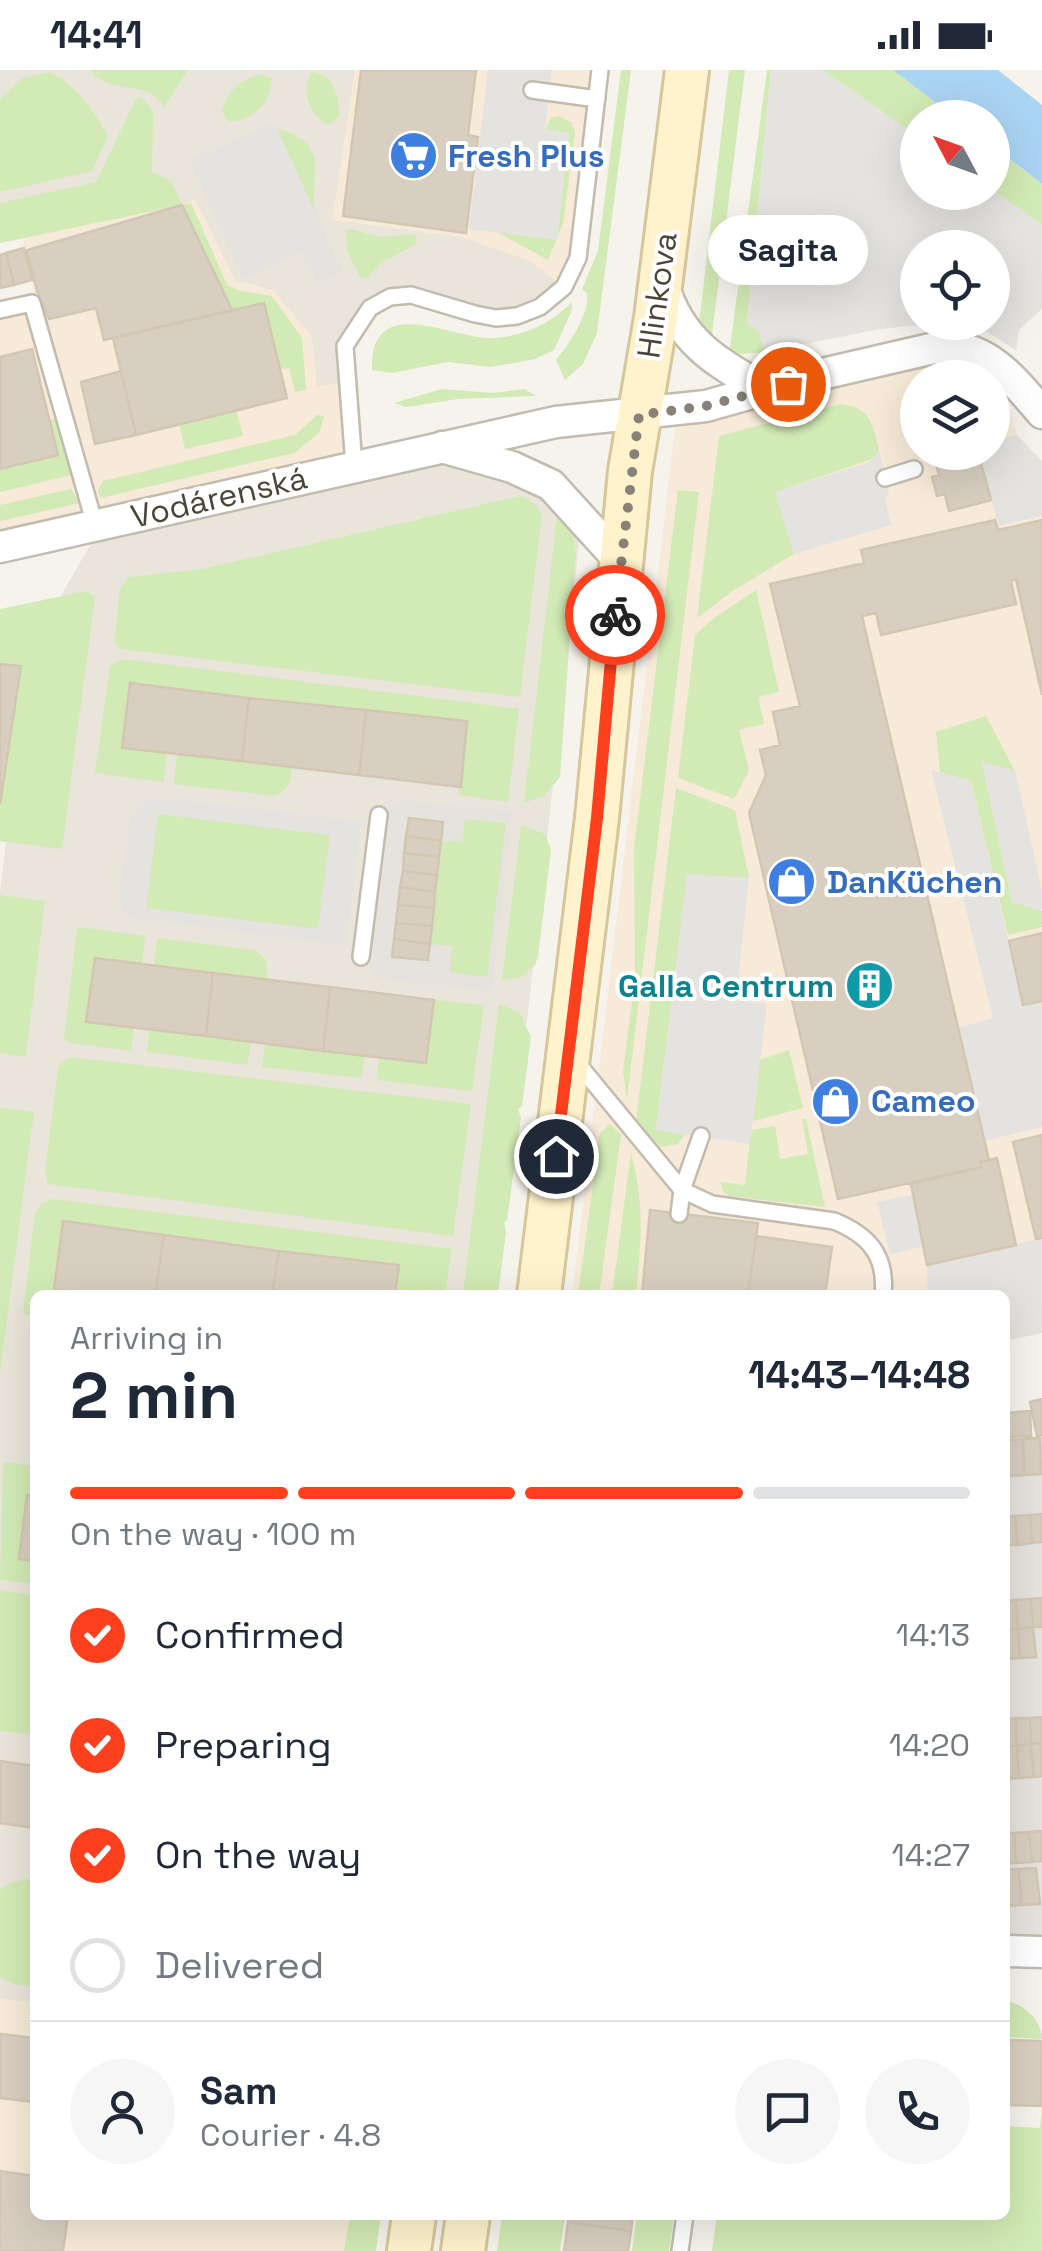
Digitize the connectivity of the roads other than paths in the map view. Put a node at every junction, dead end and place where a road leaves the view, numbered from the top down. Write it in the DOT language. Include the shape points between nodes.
graph roads {
  1 [pos="600,70"];
  2 [pos="687,70"];
  3 [pos="532,90"];
  4 [pos="597,99"];
  5 [pos="660,277"];
  6 [pos="0,310"];
  7 [pos="766,390"];
  8 [pos="1042,413"];
  9 [pos="639,415"];
  10 [pos="439,446"];
  11 [pos="354,466"];
  12 [pos="911,470"];
  13 [pos="886,478"];
  14 [pos="95,525"];
  15 [pos="0,548"];
  16 [pos="620,562"];
  17 [pos="379,816"];
  18 [pos="361,957"];
  19 [pos="569,1052"];
  20 [pos="701,1136"];
  21 [pos="682,1190"];
  22 [pos="679,1214"];
  23 [pos="541,1290"];
  24 [pos="883,1290"];
  25 [pos="1010,1950"];
  26 [pos="1042,1952"];
  27 [pos="413,2220"];
  28 [pos="467,2220"];
  29 [pos="684,2220"];
  30 [pos="408,2251"];
  31 [pos="463,2251"];
  32 [pos="680,2251"];
  1 -- 4 [label="lane"];
  2 -- 5 [label="main road, Hlinkova"];
  3 -- 4 [label="lane"];
  4 -- 11 [label="lane" via="578,258 564,286 517,316 496,318 411,296 370,308 345,346"];
  5 -- 7 [label="street" via="689,336"];
  5 -- 9 [label="main road, Hlinkova"];
  6 -- 14 [label="lane" via="32,303"];
  7 -- 8 [label="street, Vodárenská" via="954,346 986,356"];
  7 -- 9 [label="street, Vodárenská"];
  9 -- 10 [label="street, Vodárenská" via="556,422"];
  9 -- 16 [label="main road, Hlinkova"];
  10 -- 11 [label="street, Vodárenská"];
  10 -- 16 [label="street, Vodárenská" via="551,485"];
  11 -- 14 [label="street, Vodárenská"];
  12 -- 13 [label="lane"];
  14 -- 15 [label="street, Vodárenská"];
  16 -- 19 [label="main road, Hlinkova"];
  17 -- 18 [label="lane"];
  19 -- 21 [label="lane"];
  19 -- 23 [label="main road, Hlinkova"];
  20 -- 21 [label="lane"];
  21 -- 22 [label="lane"];
  21 -- 24 [label="lane" via="712,1211 834,1222 859,1233 882,1262"];
  25 -- 26 [label="street"];
  27 -- 30 [label="main road"];
  28 -- 31 [label="main road"];
  29 -- 32 [label="lane"];
}
